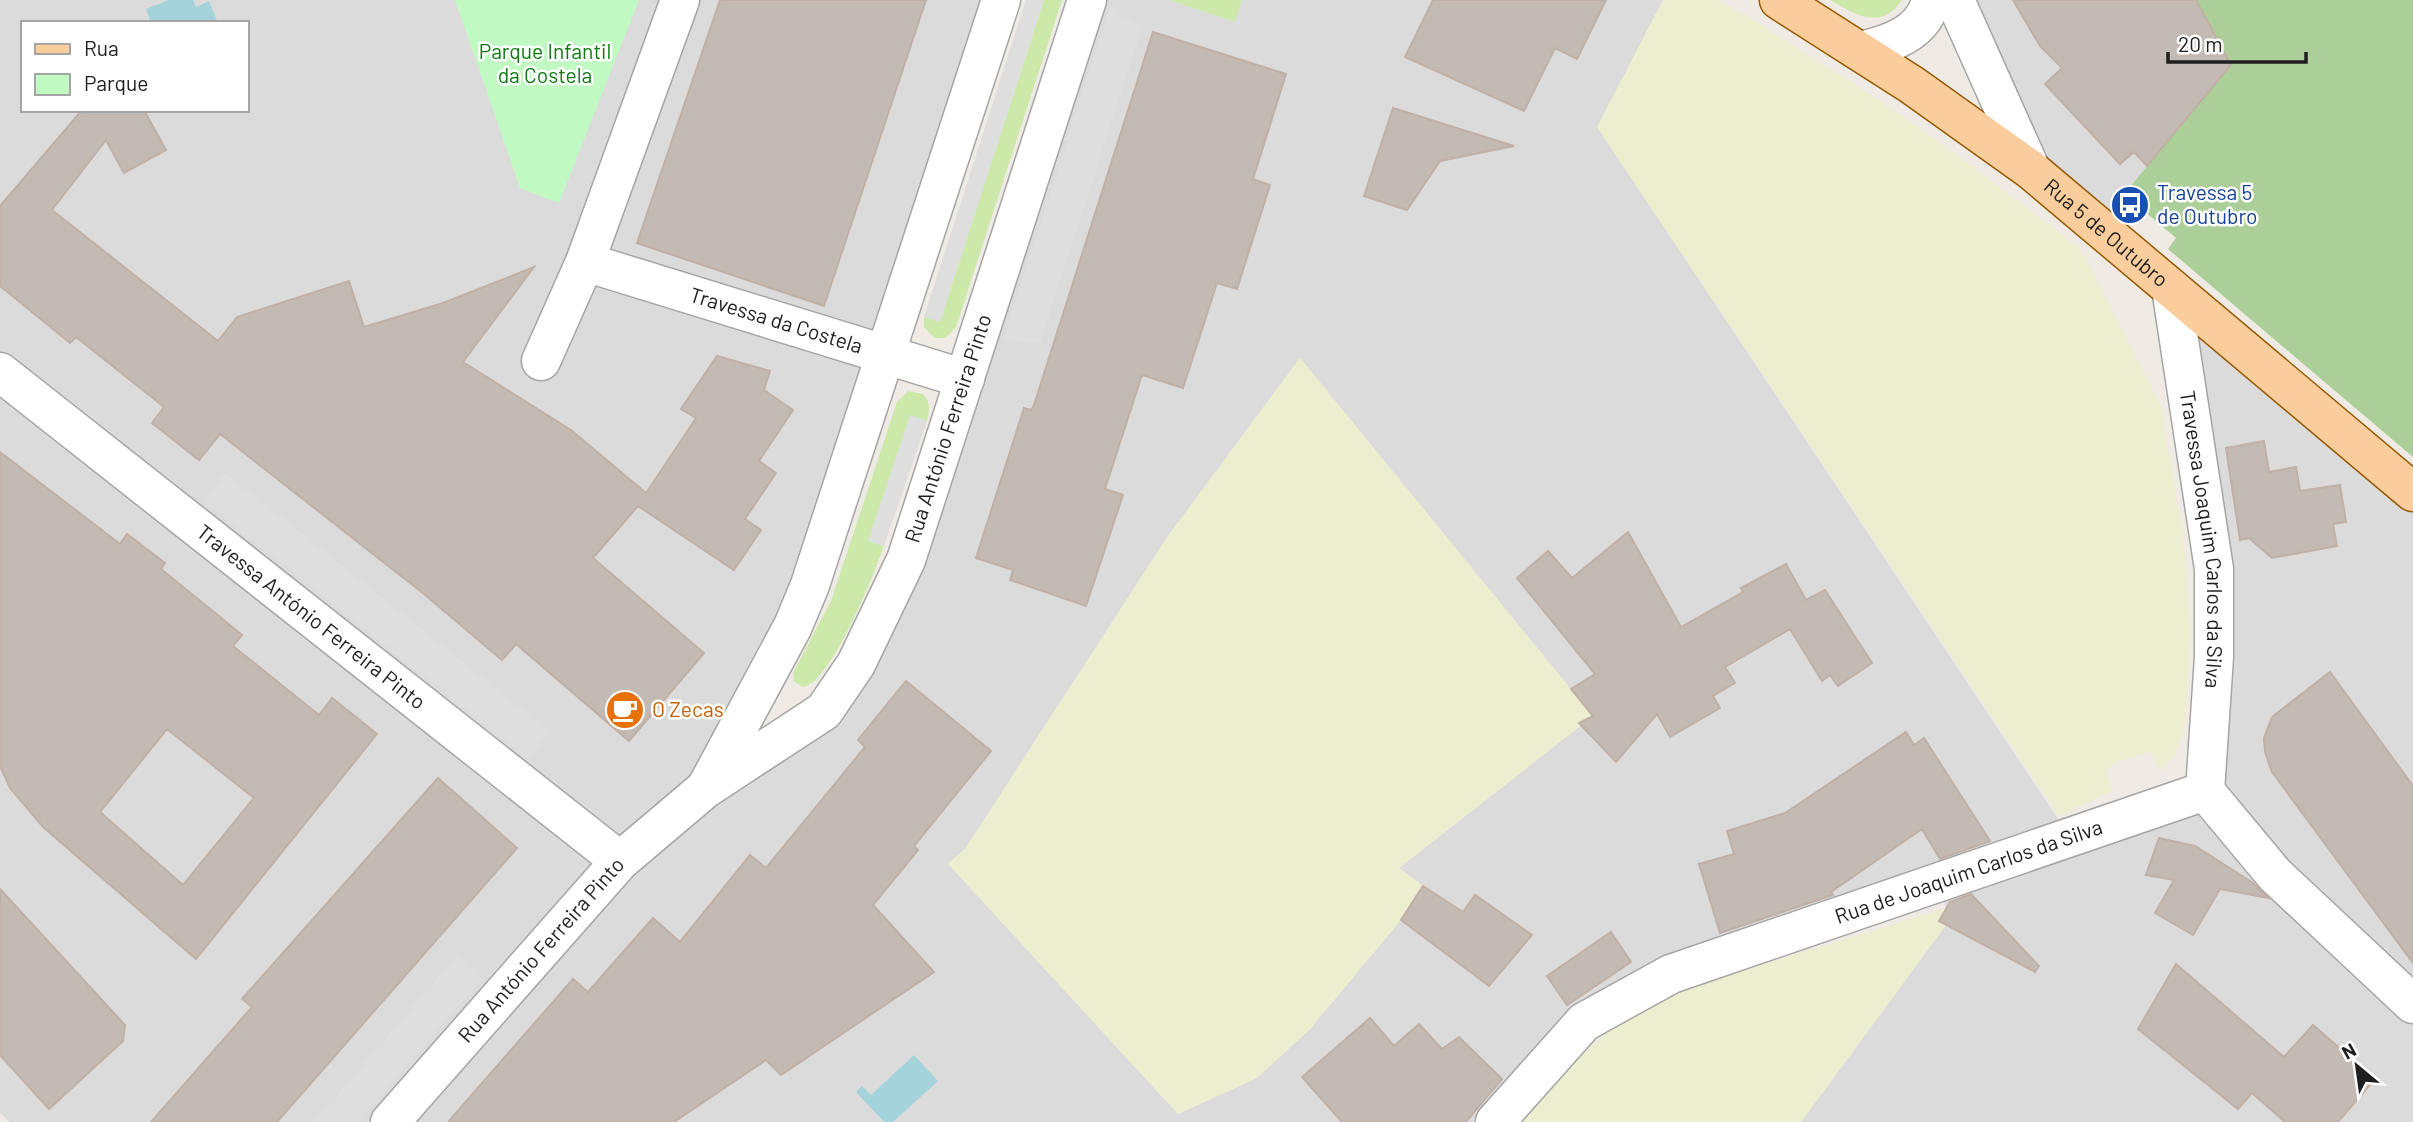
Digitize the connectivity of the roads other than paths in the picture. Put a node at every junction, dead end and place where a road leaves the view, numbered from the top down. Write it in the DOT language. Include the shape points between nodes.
graph roads {
  1 [pos="680,0"];
  2 [pos="1001,0"];
  3 [pos="1087,0"];
  4 [pos="1779,0"];
  5 [pos="1931,0"];
  6 [pos="1955,0"];
  7 [pos="1861,51"];
  8 [pos="2031,170"];
  9 [pos="585,261"];
  10 [pos="2171,288"];
  11 [pos="886,354"];
  12 [pos="541,361"];
  13 [pos="0,372"];
  14 [pos="965,379"];
  15 [pos="2413,492"];
  16 [pos="705,789"];
  17 [pos="2205,791"];
  18 [pos="620,861"];
  19 [pos="2413,1004"];
  20 [pos="390,1122"];
  21 [pos="1495,1122"];
  1 -- 9 [label="street"];
  2 -- 11 [label="street, Rua António Ferreira Pinto"];
  3 -- 14 [label="street, Rua António Ferreira Pinto"];
  4 -- 7 [label="main road, Rua 5 de Outubro"];
  5 -- 7 [label="street" via="1916,28 1885,45"];
  6 -- 8 [label="street"];
  7 -- 8 [label="main road, Rua 5 de Outubro"];
  8 -- 10 [label="main road, Rua 5 de Outubro"];
  9 -- 11 [label="street, Travessa da Costela"];
  9 -- 12 [label="street"];
  10 -- 15 [label="main road, Rua 5 de Outubro"];
  10 -- 17 [label="street, Travessa Joaquim Carlos da Silva" via="2214,569"];
  11 -- 14 [label="street, Travessa da Costela"];
  11 -- 16 [label="street, Rua António Ferreira Pinto" via="793,626"];
  13 -- 18 [label="street, Travessa António Ferreira Pinto"];
  14 -- 16 [label="street, Rua António Ferreira Pinto" via="906,560 856,664 824,711"];
  16 -- 18 [label="street, Rua António Ferreira Pinto"];
  17 -- 19 [label="street" via="2275,875"];
  17 -- 21 [label="street, Rua de Joaquim Carlos da Silva" via="1671,974 1584,1022"];
  18 -- 20 [label="street, Rua António Ferreira Pinto"];
}
